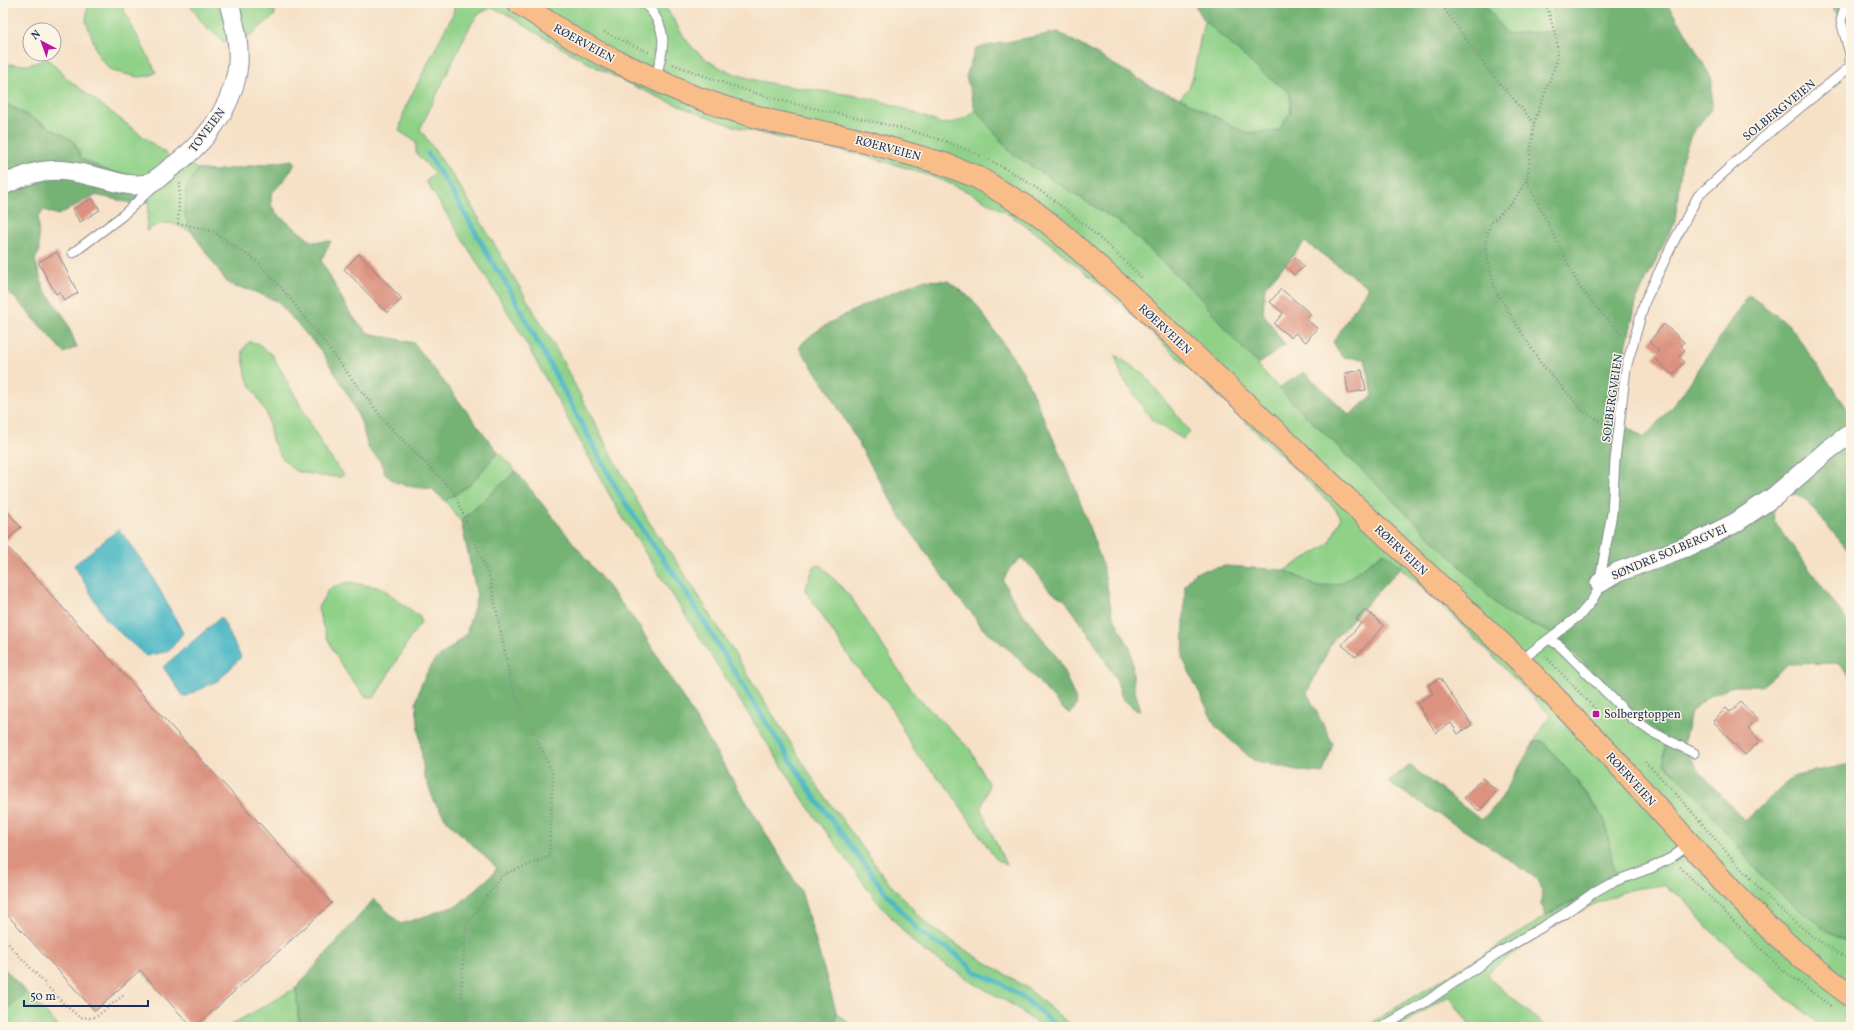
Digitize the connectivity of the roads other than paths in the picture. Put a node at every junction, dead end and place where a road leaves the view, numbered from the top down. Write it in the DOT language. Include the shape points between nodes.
graph roads {
  1 [pos="229,3"];
  2 [pos="519,3"];
  3 [pos="645,3"];
  4 [pos="1846,3"];
  5 [pos="1851,66"];
  6 [pos="655,79"];
  7 [pos="156,180"];
  8 [pos="3,186"];
  9 [pos="73,253"];
  10 [pos="1851,433"];
  11 [pos="1600,583"];
  12 [pos="1549,639"];
  13 [pos="1520,661"];
  14 [pos="1694,753"];
  15 [pos="1690,844"];
  16 [pos="1851,996"];
  17 [pos="1382,1027"];
  1 -- 7 [label="street, TOVEIEN" via="237,43 237,72 230,93 216,121 201,142 180,163"];
  2 -- 6 [label="main road, RØERVEIEN" via="574,39"];
  3 -- 6 [label="lane" via="658,20 664,42 662,59"];
  4 -- 5 [label="lane" via="1841,21"];
  5 -- 11 [label="lane, SOLBERGVEIEN" via="1759,141 1698,196 1672,245 1645,301 1626,368 1612,513"];
  6 -- 13 [label="main road, RØERVEIEN" via="726,108 775,122 864,140 941,162 977,177 1020,203 1057,230 1110,277"];
  7 -- 8 [label="street, TOVEIEN" via="146,184 127,184 56,169 37,171"];
  7 -- 9 [label="lane" via="154,187 134,206"];
  10 -- 11 [label="street, SØNDRE SOLBERGVEI" via="1775,496 1735,523 1691,545 1618,572"];
  11 -- 12 [label="lane, SOLBERGVEIEN" via="1586,609"];
  12 -- 13 [label="lane, SOLBERGVEIEN"];
  12 -- 14 [label="lane" via="1560,646 1633,719"];
  13 -- 15 [label="main road, RØERVEIEN" via="1600,744"];
  15 -- 16 [label="main road, RØERVEIEN" via="1769,928 1806,962"];
  15 -- 17 [label="lane" via="1671,858 1596,891 1564,914"];
}
